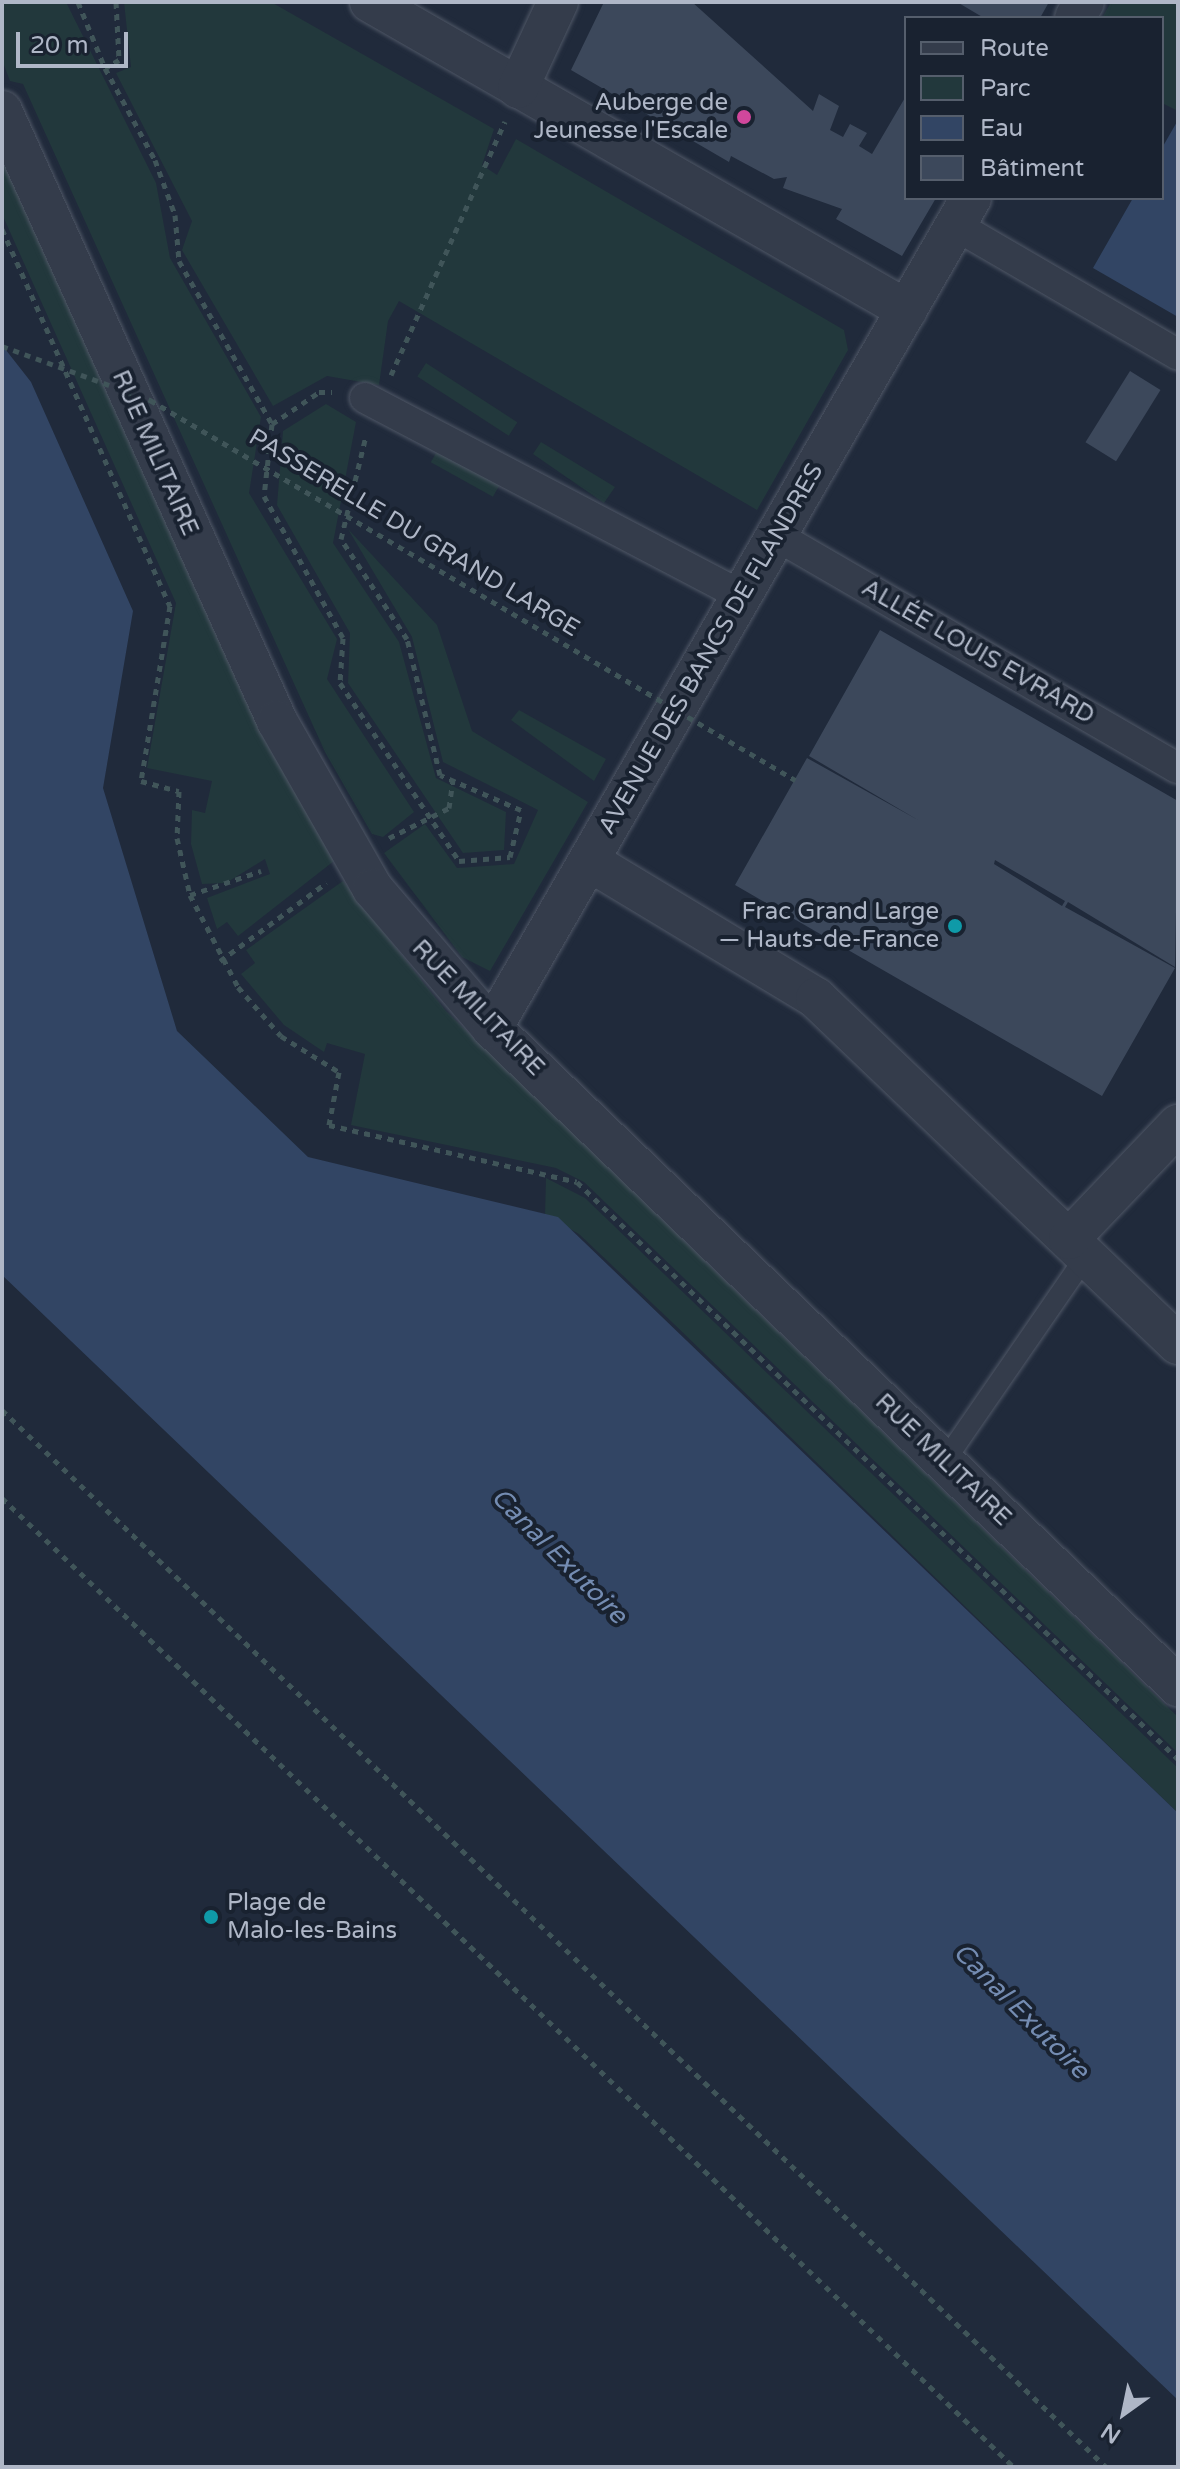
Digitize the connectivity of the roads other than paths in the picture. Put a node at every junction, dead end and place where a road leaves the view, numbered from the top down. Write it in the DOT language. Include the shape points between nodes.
graph roads {
  1 [pos="370,2"];
  2 [pos="558,2"];
  3 [pos="518,88"];
  4 [pos="2,111"];
  5 [pos="963,212"];
  6 [pos="907,310"];
  7 [pos="1178,355"];
  8 [pos="372,401"];
  9 [pos="777,536"];
  10 [pos="742,596"];
  11 [pos="1178,768"];
  12 [pos="589,861"];
  13 [pos="492,1028"];
  14 [pos="1178,1125"];
  15 [pos="1078,1248"];
  16 [pos="1178,1344"];
  17 [pos="944,1462"];
  18 [pos="1178,1686"];
  1 -- 3 [label="street"];
  2 -- 3 [label="street"];
  3 -- 6 [label="street"];
  4 -- 13 [label="street, RUE MILITAIRE" via="277,721 370,851 438,972"];
  5 -- 6 [label="street, AVENUE DES BANCS DE FLANDRES"];
  5 -- 7 [label="street"];
  6 -- 9 [label="street, AVENUE DES BANCS DE FLANDRES"];
  8 -- 10 [label="street"];
  9 -- 10 [label="street, AVENUE DES BANCS DE FLANDRES"];
  9 -- 11 [label="street, ALLÉE LOUIS EVRARD"];
  10 -- 12 [label="street, AVENUE DES BANCS DE FLANDRES"];
  12 -- 13 [label="street"];
  12 -- 15 [label="street, AVENUE DES BANCS DE FLANDRES" via="797,982"];
  13 -- 17 [label="street, RUE MILITAIRE"];
  14 -- 15 [label="street"];
  15 -- 16 [label="street, AVENUE DES BANCS DE FLANDRES"];
  15 -- 17 [label="lane"];
  17 -- 18 [label="street, RUE MILITAIRE"];
}
